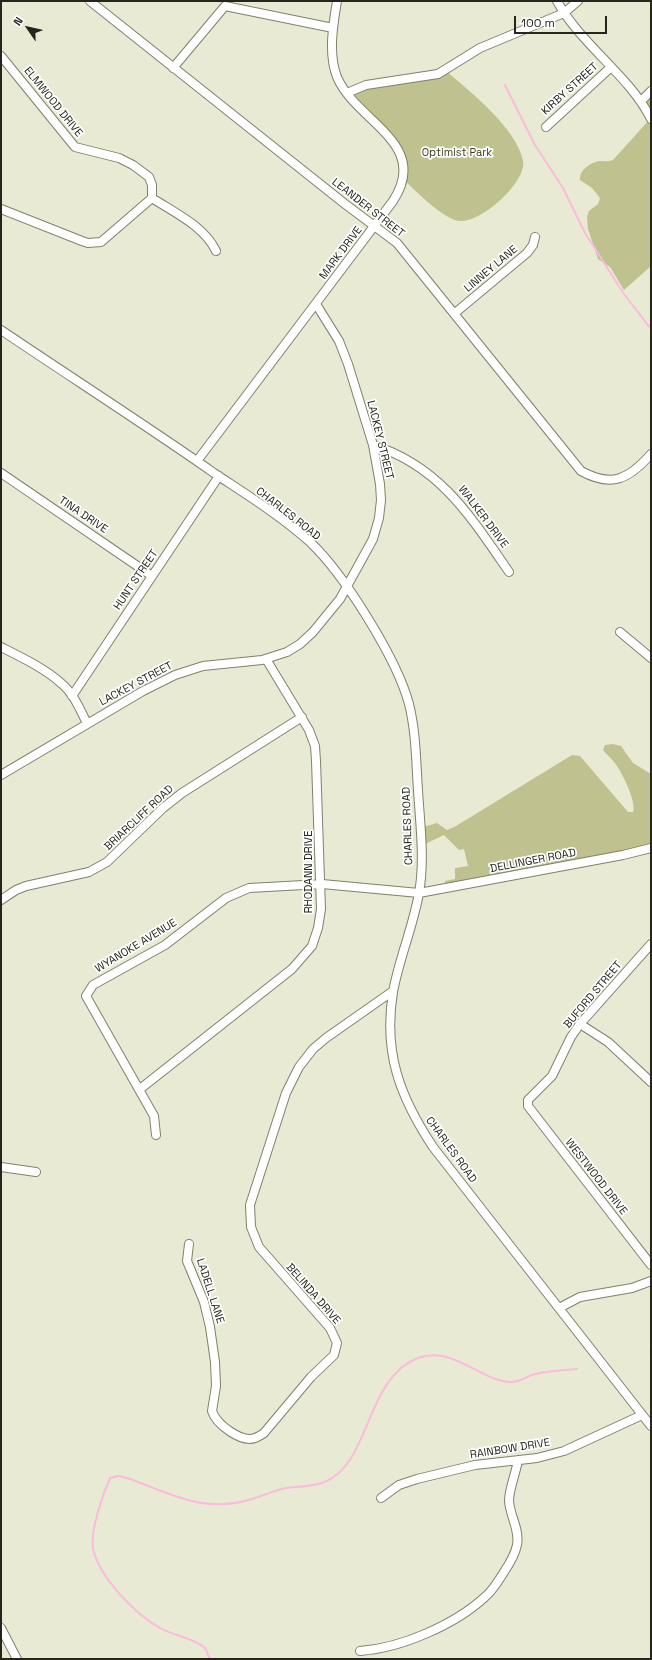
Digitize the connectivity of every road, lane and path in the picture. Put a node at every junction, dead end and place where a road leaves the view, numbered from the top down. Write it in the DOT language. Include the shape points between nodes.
graph roads {
  1 [pos="90,1"];
  2 [pos="337,1"];
  3 [pos="557,1"];
  4 [pos="578,1"];
  5 [pos="227,4"];
  6 [pos="564,13"];
  7 [pos="333,28"];
  8 [pos="1,56"];
  9 [pos="173,68"];
  10 [pos="610,68"];
  11 [pos="651,91"];
  12 [pos="347,93"];
  13 [pos="641,101"];
  14 [pos="651,120"];
  15 [pos="546,127"];
  16 [pos="152,198"];
  17 [pos="1,209"];
  18 [pos="375,226"];
  19 [pos="535,237"];
  20 [pos="216,251"];
  21 [pos="316,304"];
  22 [pos="455,313"];
  23 [pos="1,330"];
  24 [pos="372,445"];
  25 [pos="651,454"];
  26 [pos="197,461"];
  27 [pos="1,473"];
  28 [pos="219,476"];
  29 [pos="509,572"];
  30 [pos="152,576"];
  31 [pos="347,586"];
  32 [pos="620,632"];
  33 [pos="1,647"];
  34 [pos="266,658"];
  35 [pos="651,658"];
  36 [pos="72,696"];
  37 [pos="302,717"];
  38 [pos="87,724"];
  39 [pos="1,775"];
  40 [pos="651,848"];
  41 [pos="322,884"];
  42 [pos="419,893"];
  43 [pos="1,900"];
  44 [pos="651,944"];
  45 [pos="393,991"];
  46 [pos="580,1024"];
  47 [pos="651,1082"];
  48 [pos="140,1089"];
  49 [pos="528,1100"];
  50 [pos="156,1135"];
  51 [pos="1,1167"];
  52 [pos="36,1172"];
  53 [pos="189,1244"];
  54 [pos="651,1265"];
  55 [pos="651,1281"];
  56 [pos="559,1308"];
  57 [pos="642,1415"];
  58 [pos="651,1426"];
  59 [pos="255,1438"];
  60 [pos="518,1460"];
  61 [pos="381,1498"];
  62 [pos="1,1628"];
  63 [pos="360,1651"];
  64 [pos="17,1659"];
  1 -- 9 [label="street, LEANDER STREET"];
  2 -- 7 [label="street, MARK DRIVE"];
  3 -- 6 [label="street"];
  4 -- 6 [label="street"];
  5 -- 7 [label="street"];
  5 -- 9 [label="street"];
  6 -- 10 [label="street"];
  6 -- 12 [label="street" via="480,48 438,74 366,85"];
  7 -- 12 [label="street, MARK DRIVE" via="332,51 336,75"];
  8 -- 16 [label="street, ELMWOOD DRIVE" via="75,148 119,158 133,165 149,177"];
  9 -- 18 [label="street, LEANDER STREET"];
  10 -- 13 [label="street"];
  10 -- 15 [label="street, KIRBY STREET"];
  11 -- 13 [label="street"];
  12 -- 18 [label="street, MARK DRIVE" via="386,134 402,159 404,180 400,190"];
  13 -- 14 [label="street"];
  16 -- 17 [label="street" via="97,243 82,241"];
  16 -- 20 [label="street" via="201,230 211,240"];
  18 -- 21 [label="street, MARK DRIVE"];
  18 -- 22 [label="street, LEANDER STREET" via="397,243"];
  19 -- 22 [label="street, LINNEY LANE" via="527,253"];
  21 -- 24 [label="street, LACKEY STREET" via="343,350"];
  21 -- 26 [label="street, MARK DRIVE"];
  22 -- 25 [label="street, LEANDER STREET" via="582,472 593,478 612,481 624,477"];
  23 -- 26 [label="street, CHARLES ROAD"];
  24 -- 29 [label="street, WALKER DRIVE" via="420,466 449,490"];
  24 -- 31 [label="street, LACKEY STREET" via="380,484 379,518 367,552"];
  26 -- 28 [label="street, CHARLES ROAD"];
  27 -- 30 [label="street, TINA DRIVE"];
  28 -- 30 [label="street, HUNT STREET"];
  28 -- 31 [label="street, CHARLES ROAD" via="274,514 310,543"];
  30 -- 36 [label="street, HUNT STREET"];
  31 -- 34 [label="street, LACKEY STREET" via="325,618 300,644 287,652"];
  31 -- 42 [label="street, CHARLES ROAD" via="390,660 408,702 415,744 419,809"];
  32 -- 35 [label="street"];
  33 -- 36 [label="street" via="51,675"];
  34 -- 37 [label="street, RHODANN DRIVE"];
  34 -- 38 [label="street, LACKEY STREET" via="218,663 189,670 143,691"];
  36 -- 38 [label="street"];
  37 -- 41 [label="street, RHODANN DRIVE" via="315,746"];
  37 -- 43 [label="street, BRIARCLIFF ROAD" via="182,793 107,862 89,872 26,886"];
  38 -- 39 [label="street, LACKEY STREET"];
  40 -- 42 [label="street, DELLINGER ROAD"];
  41 -- 42 [label="street, WYANOKE AVENUE"];
  41 -- 48 [label="street, RHODANN DRIVE" via="318,928 312,946 301,960"];
  41 -- 48 [label="street, WYANOKE AVENUE" via="249,888 232,894 165,945 101,980 88,990 88,1002"];
  42 -- 45 [label="street, CHARLES ROAD"];
  44 -- 46 [label="street, BUFORD STREET"];
  45 -- 56 [label="street, CHARLES ROAD" via="390,1019 393,1058 409,1108 433,1147"];
  45 -- 59 [label="street, BELINDA DRIVE" via="326,1038 306,1058 286,1093 250,1205 249,1217 254,1237 265,1256 326,1323 337,1343 331,1359 311,1376 264,1433"];
  46 -- 47 [label="street" via="608,1042"];
  46 -- 49 [label="street, BUFORD STREET" via="571,1036 552,1076"];
  48 -- 50 [label="street, WYANOKE AVENUE" via="154,1116"];
  49 -- 54 [label="street, WESTWOOD DRIVE" via="528,1106 534,1115"];
  51 -- 52 [label="street"];
  53 -- 59 [label="street, LADELL LANE" via="187,1261 204,1302 215,1362 216,1386 212,1411 219,1423 238,1436"];
  55 -- 56 [label="street" via="632,1288 580,1297"];
  56 -- 57 [label="street, CHARLES ROAD"];
  57 -- 58 [label="street, CHARLES ROAD"];
  57 -- 60 [label="street, RAINBOW DRIVE" via="564,1450 537,1458"];
  60 -- 61 [label="street, RAINBOW DRIVE" via="475,1465 417,1479 399,1485"];
  60 -- 63 [label="street" via="509,1499 518,1538 517,1546 510,1563 491,1591 478,1603 440,1627 380,1649"];
  62 -- 64 [label="street"];
}
